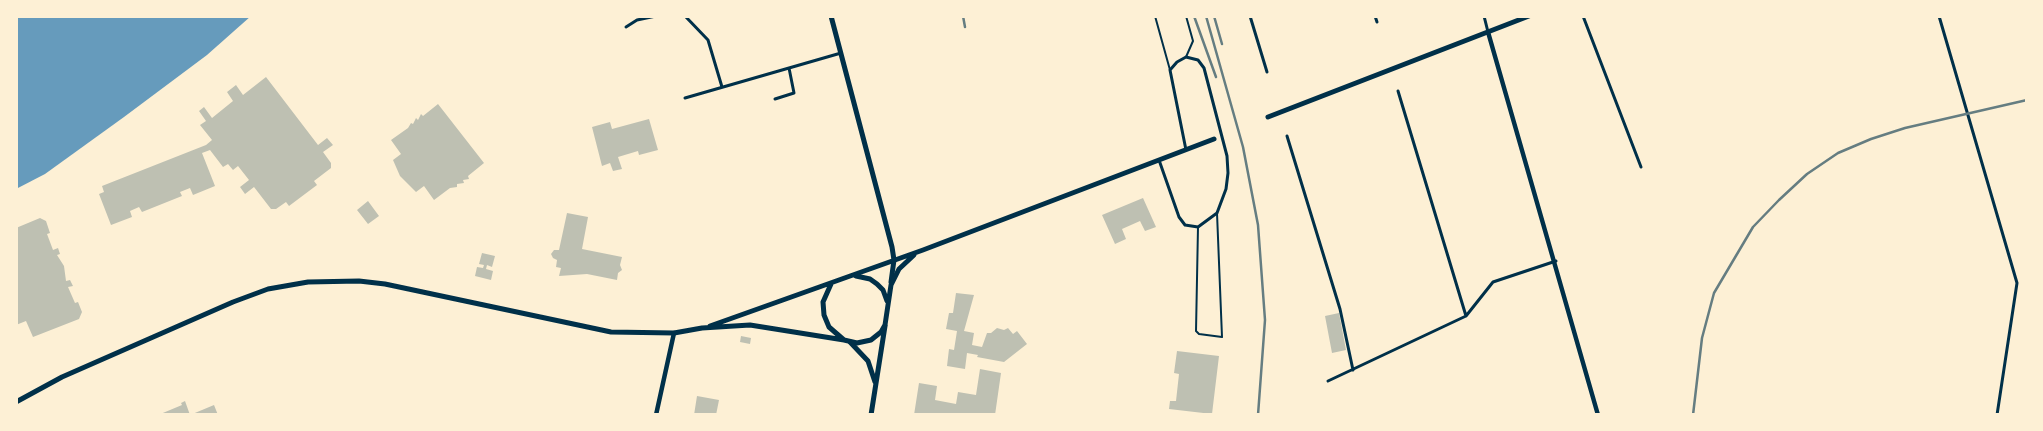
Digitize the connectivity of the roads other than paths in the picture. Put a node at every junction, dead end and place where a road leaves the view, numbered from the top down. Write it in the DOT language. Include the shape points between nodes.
graph roads {
  1 [pos="656,16"];
  2 [pos="685,16"];
  3 [pos="831,16"];
  4 [pos="1155,16"];
  5 [pos="1186,16"];
  6 [pos="1250,16"];
  7 [pos="1376,16"];
  8 [pos="1484,16"];
  9 [pos="1529,16"];
  10 [pos="1583,16"];
  11 [pos="1939,16"];
  12 [pos="1377,22"];
  13 [pos="626,27"];
  14 [pos="1488,32"];
  15 [pos="841,53"];
  16 [pos="1186,57"];
  17 [pos="789,68"];
  18 [pos="1170,70"];
  19 [pos="1267,72"];
  20 [pos="722,87"];
  21 [pos="1398,91"];
  22 [pos="685,98"];
  23 [pos="775,99"];
  24 [pos="1268,117"];
  25 [pos="1287,136"];
  26 [pos="1214,139"];
  27 [pos="1186,150"];
  28 [pos="1159,160"];
  29 [pos="1641,167"];
  30 [pos="1217,213"];
  31 [pos="1198,227"];
  32 [pos="922,250"];
  33 [pos="894,260"];
  34 [pos="1556,261"];
  35 [pos="851,276"];
  36 [pos="831,283"];
  37 [pos="891,285"];
  38 [pos="888,307"];
  39 [pos="1466,316"];
  40 [pos="885,325"];
  41 [pos="702,328"];
  42 [pos="674,333"];
  43 [pos="847,341"];
  44 [pos="1353,370"];
  45 [pos="1328,381"];
  46 [pos="876,386"];
  47 [pos="16,402"];
  48 [pos="656,415"];
  49 [pos="870,415"];
  50 [pos="1598,415"];
  51 [pos="1997,415"];
  1 -- 13 [label="street" via="637,20"];
  2 -- 20 [label="street" via="708,40"];
  3 -- 15 [label="main road"];
  4 -- 18 [label="lane"];
  5 -- 16 [label="lane" via="1193,41"];
  6 -- 19 [label="street"];
  7 -- 12 [label="street"];
  8 -- 14 [label="street"];
  9 -- 14 [label="main road"];
  10 -- 29 [label="street"];
  11 -- 51 [label="street" via="2016,283"];
  14 -- 24 [label="main road"];
  14 -- 34 [label="street"];
  15 -- 17 [label="street"];
  15 -- 33 [label="main road"];
  16 -- 18 [label="street"];
  16 -- 30 [label="street" via="1198,60 1204,68 1227,156 1226,190"];
  17 -- 20 [label="street"];
  17 -- 23 [label="street" via="794,94"];
  18 -- 27 [label="street"];
  20 -- 22 [label="street"];
  21 -- 39 [label="street"];
  25 -- 44 [label="street" via="1340,309"];
  26 -- 27 [label="main road"];
  27 -- 28 [label="main road"];
  28 -- 31 [label="street" via="1179,217 1185,225"];
  28 -- 32 [label="main road"];
  30 -- 31 [label="street"];
  30 -- 31 [label="lane" via="1222,337 1196,331"];
  32 -- 33 [label="main road"];
  32 -- 37 [label="main road" via="906,260"];
  33 -- 35 [label="main road"];
  33 -- 37 [label="main road"];
  34 -- 39 [label="street" via="1493,282"];
  34 -- 50 [label="street"];
  35 -- 36 [label="main road"];
  35 -- 38 [label="main road" via="862,276 877,284 886,297"];
  36 -- 41 [label="main road"];
  36 -- 43 [label="main road" via="824,295 824,315 833,332"];
  37 -- 38 [label="main road"];
  38 -- 40 [label="main road"];
  39 -- 44 [label="street"];
  40 -- 43 [label="main road" via="871,340"];
  40 -- 46 [label="main road"];
  41 -- 42 [label="main road"];
  41 -- 43 [label="main road" via="750,325"];
  42 -- 47 [label="main road" via="605,332 385,284 308,282 268,289 232,302 62,376"];
  42 -- 48 [label="street"];
  43 -- 46 [label="main road" via="868,361"];
  44 -- 45 [label="street"];
  46 -- 49 [label="main road"];
}
